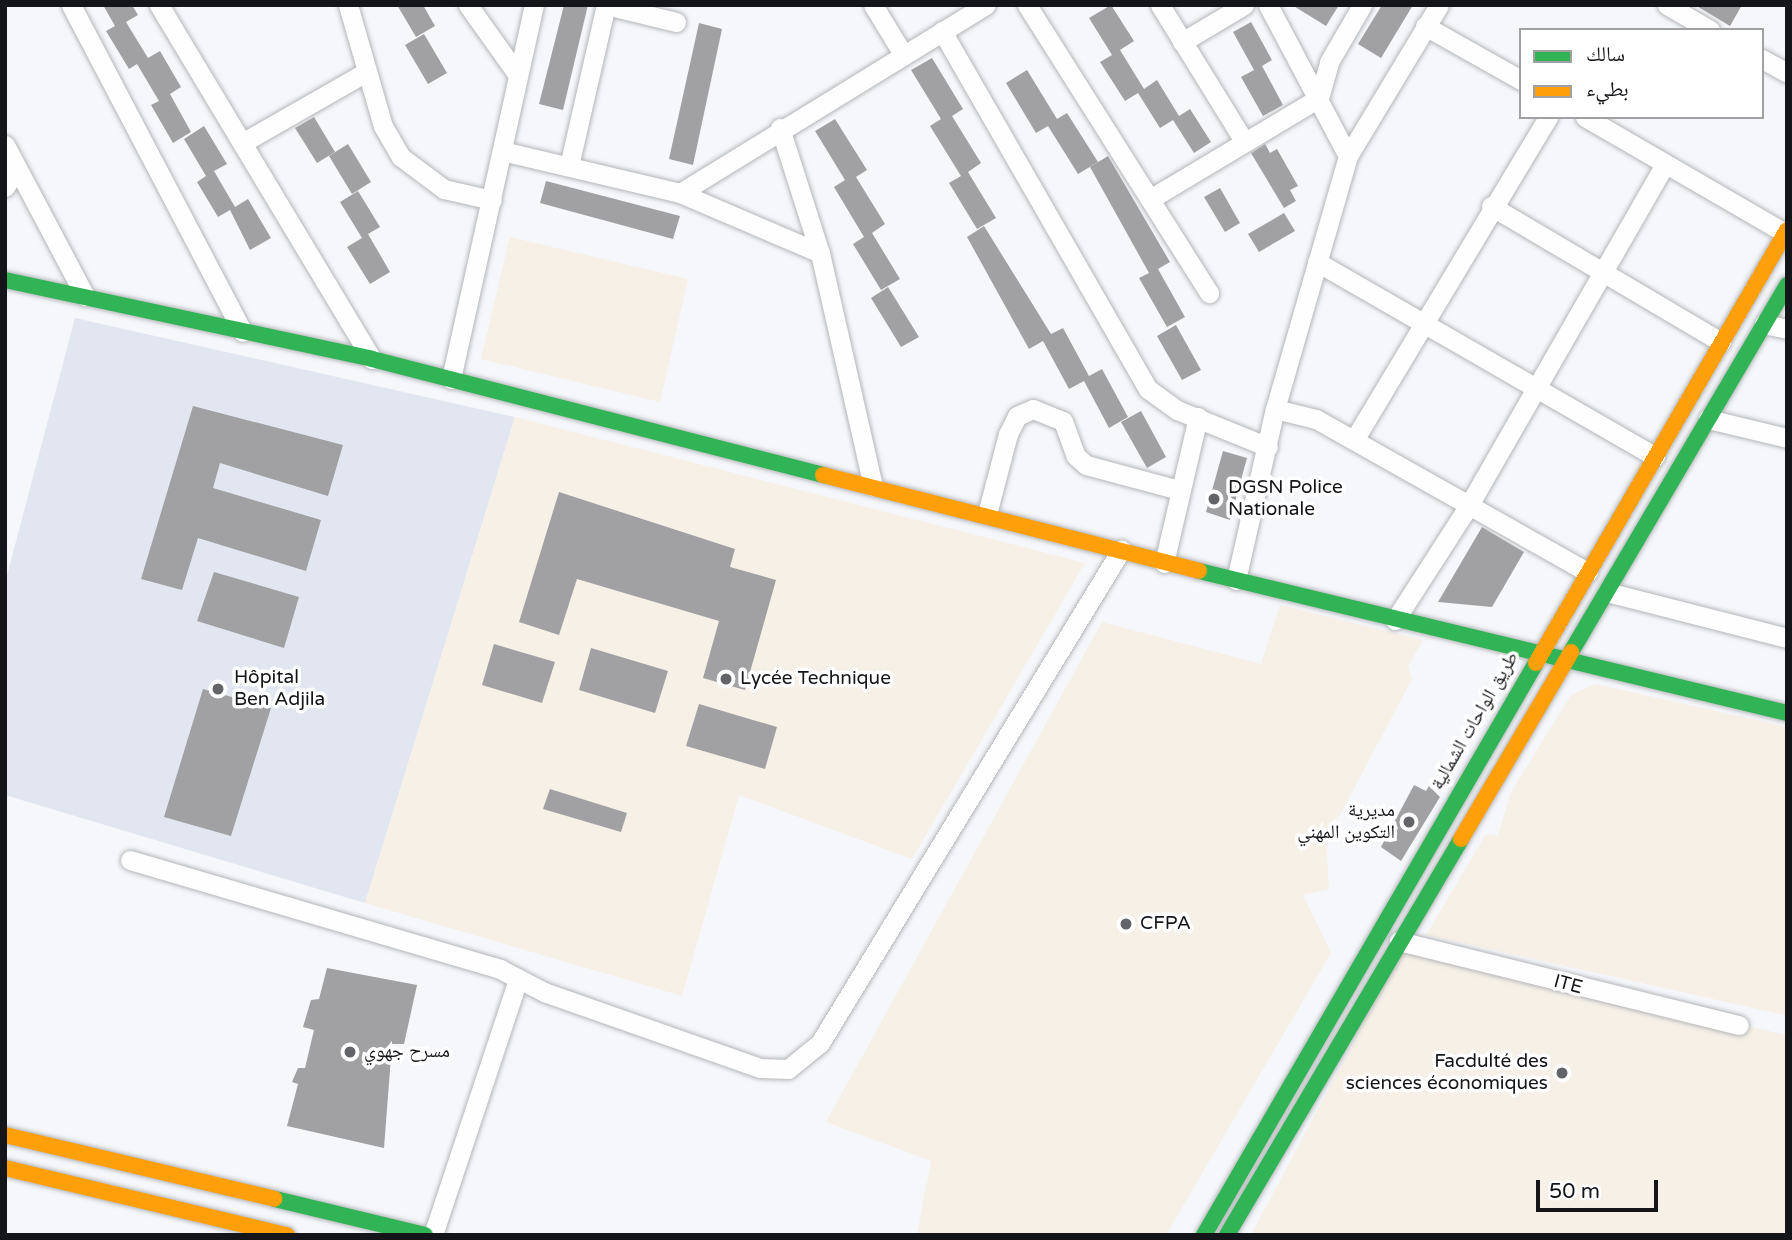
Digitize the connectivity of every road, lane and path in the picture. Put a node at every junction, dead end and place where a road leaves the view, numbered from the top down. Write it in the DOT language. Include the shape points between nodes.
graph roads {
  1 [pos="71,5"];
  2 [pos="159,5"];
  3 [pos="348,5"];
  4 [pos="468,5"];
  5 [pos="534,5"];
  6 [pos="606,5"];
  7 [pos="873,5"];
  8 [pos="986,5"];
  9 [pos="1027,5"];
  10 [pos="1160,5"];
  11 [pos="1244,5"];
  12 [pos="1362,5"];
  13 [pos="1438,5"];
  14 [pos="1667,5"];
  15 [pos="1277,10"];
  16 [pos="676,22"];
  17 [pos="1425,26"];
  18 [pos="1707,28"];
  19 [pos="942,31"];
  20 [pos="1182,42"];
  21 [pos="903,54"];
  22 [pos="1764,60"];
  23 [pos="366,72"];
  24 [pos="1787,73"];
  25 [pos="517,74"];
  26 [pos="1519,79"];
  27 [pos="1319,97"];
  28 [pos="1547,119"];
  29 [pos="1589,119"];
  30 [pos="780,128"];
  31 [pos="1244,141"];
  32 [pos="243,143"];
  33 [pos="5,145"];
  34 [pos="502,151"];
  35 [pos="1348,156"];
  36 [pos="1665,164"];
  37 [pos="569,166"];
  38 [pos="17,168"];
  39 [pos="5,187"];
  40 [pos="680,193"];
  41 [pos="492,200"];
  42 [pos="1150,200"];
  43 [pos="1492,206"];
  44 [pos="1786,232"];
  45 [pos="820,253"];
  46 [pos="1317,262"];
  47 [pos="1603,273"];
  48 [pos="5,280"];
  49 [pos="1787,285"];
  50 [pos="1209,293"];
  51 [pos="85,296"];
  52 [pos="1421,322"];
  53 [pos="1764,324"];
  54 [pos="1787,329"];
  55 [pos="243,331"];
  56 [pos="1721,342"];
  57 [pos="372,359"];
  58 [pos="451,379"];
  59 [pos="1538,388"];
  60 [pos="1275,409"];
  61 [pos="1198,417"];
  62 [pos="1707,419"];
  63 [pos="1787,438"];
  64 [pos="1354,440"];
  65 [pos="1268,447"];
  66 [pos="1654,456"];
  67 [pos="873,486"];
  68 [pos="1179,490"];
  69 [pos="1469,505"];
  70 [pos="987,514"];
  71 [pos="1121,550"];
  72 [pos="1164,563"];
  73 [pos="1588,572"];
  74 [pos="1236,580"];
  75 [pos="1607,592"];
  76 [pos="1395,620"];
  77 [pos="1787,638"];
  78 [pos="1538,653"];
  79 [pos="1566,660"];
  80 [pos="1787,713"];
  81 [pos="130,860"];
  82 [pos="1399,941"];
  83 [pos="518,979"];
  84 [pos="1739,1025"];
  85 [pos="5,1135"];
  86 [pos="5,1168"];
  87 [pos="287,1235"];
  88 [pos="425,1235"];
  89 [pos="433,1235"];
  90 [pos="1204,1235"];
  91 [pos="1227,1235"];
  1 -- 55 [label="street"];
  2 -- 32 [label="street"];
  3 -- 23 [label="street"];
  4 -- 25 [label="street"];
  5 -- 25 [label="street"];
  6 -- 16 [label="street"];
  6 -- 37 [label="street"];
  7 -- 21 [label="street"];
  8 -- 19 [label="street"];
  9 -- 42 [label="street"];
  10 -- 20 [label="street"];
  11 -- 20 [label="street"];
  12 -- 27 [label="street" via="1329,62"];
  13 -- 17 [label="street"];
  14 -- 18 [label="street"];
  15 -- 27 [label="street"];
  17 -- 26 [label="street"];
  17 -- 35 [label="street"];
  19 -- 21 [label="street"];
  19 -- 61 [label="street" via="1147,389"];
  20 -- 31 [label="street"];
  21 -- 30 [label="street"];
  22 -- 24 [label="street"];
  23 -- 32 [label="street"];
  23 -- 41 [label="street" via="383,126 401,156 444,188"];
  25 -- 34 [label="street"];
  27 -- 31 [label="street"];
  27 -- 35 [label="street"];
  28 -- 43 [label="street"];
  29 -- 36 [label="street"];
  30 -- 40 [label="street"];
  30 -- 45 [label="street"];
  31 -- 42 [label="street"];
  32 -- 57 [label="street"];
  33 -- 38 [label="street"];
  34 -- 37 [label="street"];
  34 -- 41 [label="street"];
  35 -- 46 [label="street"];
  36 -- 44 [label="street"];
  36 -- 47 [label="street"];
  37 -- 40 [label="street"];
  38 -- 39 [label="street"];
  38 -- 51 [label="street"];
  40 -- 45 [label="street"];
  41 -- 58 [label="street"];
  42 -- 50 [label="street"];
  43 -- 47 [label="street"];
  43 -- 52 [label="street"];
  44 -- 56 [label="main road, طريق الواحات الشمالية"];
  45 -- 67 [label="street"];
  46 -- 52 [label="street"];
  46 -- 60 [label="street"];
  47 -- 56 [label="street"];
  47 -- 59 [label="street"];
  48 -- 51 [label="main road"];
  49 -- 53 [label="main road"];
  51 -- 55 [label="main road"];
  52 -- 59 [label="street"];
  52 -- 64 [label="street"];
  53 -- 54 [label="street"];
  53 -- 62 [label="main road"];
  55 -- 57 [label="main road"];
  56 -- 66 [label="main road, طريق الواحات الشمالية"];
  57 -- 58 [label="main road"];
  58 -- 67 [label="main road"];
  59 -- 66 [label="street"];
  59 -- 69 [label="street"];
  60 -- 64 [label="street" via="1303,414"];
  60 -- 65 [label="street"];
  61 -- 65 [label="street"];
  61 -- 68 [label="street"];
  62 -- 63 [label="street"];
  62 -- 75 [label="main road"];
  64 -- 69 [label="street"];
  65 -- 74 [label="street"];
  66 -- 73 [label="main road, طريق الواحات الشمالية"];
  67 -- 70 [label="main road"];
  68 -- 70 [label="street" via="1086,465 1076,456 1063,421 1033,409 1017,416 1008,433"];
  68 -- 72 [label="street"];
  69 -- 73 [label="street"];
  69 -- 76 [label="street"];
  70 -- 71 [label="main road"];
  71 -- 72 [label="main road"];
  71 -- 83 [label="street" via="848,999 801,1063 760,1068"];
  72 -- 74 [label="main road"];
  73 -- 78 [label="main road, طريق الواحات الشمالية"];
  74 -- 76 [label="main road"];
  75 -- 77 [label="street"];
  75 -- 79 [label="main road"];
  76 -- 78 [label="main road"];
  78 -- 79 [label="main road"];
  78 -- 90 [label="main road, طريق الواحات الشمالية"];
  79 -- 80 [label="main road"];
  79 -- 82 [label="main road"];
  81 -- 83 [label="street" via="500,969"];
  82 -- 84 [label="street, ITE"];
  82 -- 91 [label="main road"];
  83 -- 89 [label="street"];
  85 -- 88 [label="main road"];
  86 -- 87 [label="main road"];
}
